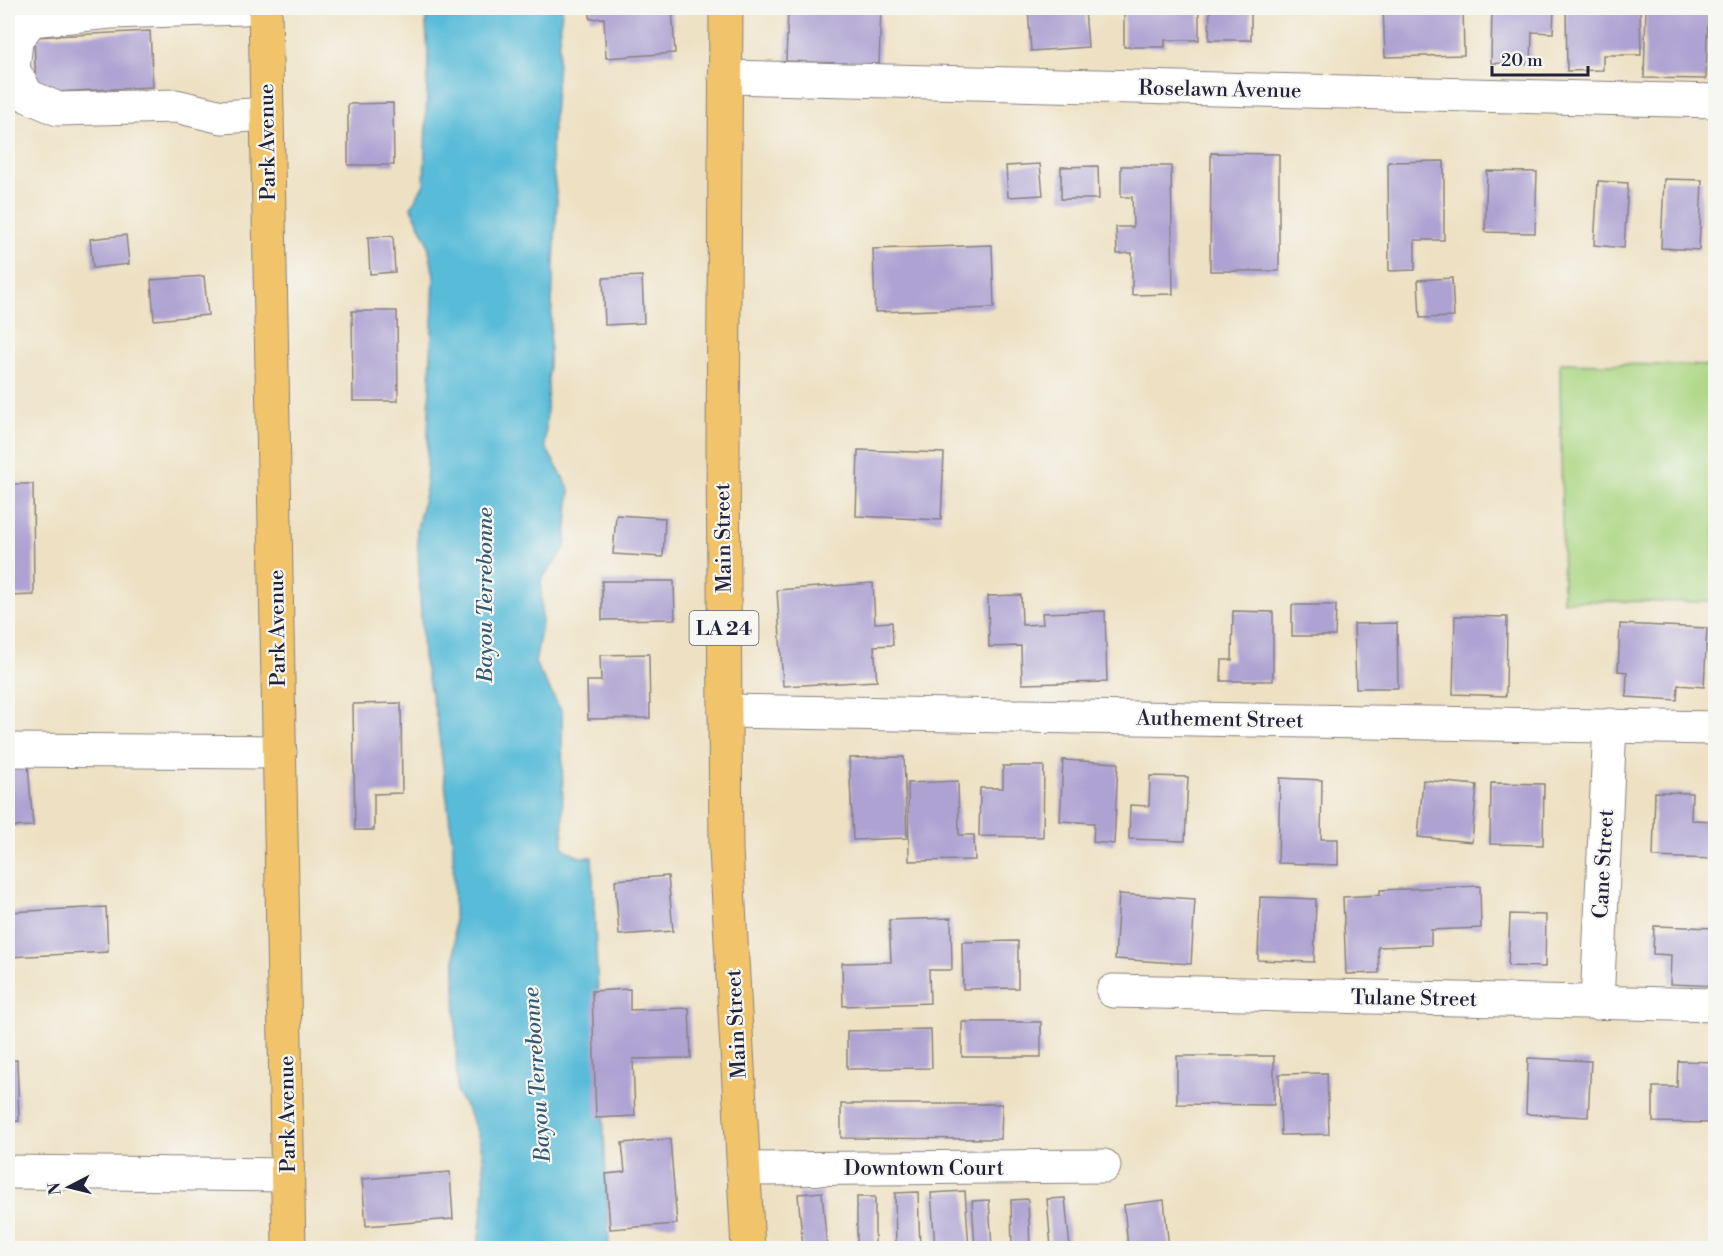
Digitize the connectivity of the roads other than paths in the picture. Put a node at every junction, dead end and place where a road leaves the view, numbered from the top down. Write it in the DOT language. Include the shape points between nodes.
graph roads {
  1 [pos="244,8"];
  2 [pos="265,8"];
  3 [pos="726,8"];
  4 [pos="27,14"];
  5 [pos="725,77"];
  6 [pos="1716,101"];
  7 [pos="267,114"];
  8 [pos="725,711"];
  9 [pos="1610,725"];
  10 [pos="1716,728"];
  11 [pos="8,750"];
  12 [pos="280,752"];
  13 [pos="1113,991"];
  14 [pos="1597,1003"];
  15 [pos="1716,1005"];
  16 [pos="1104,1166"];
  17 [pos="743,1169"];
  18 [pos="8,1172"];
  19 [pos="288,1175"];
  20 [pos="290,1248"];
  21 [pos="748,1248"];
  1 -- 4 [label="street"];
  2 -- 7 [label="main road, Park Avenue"];
  3 -- 5 [label="main road, Main Street / LA 24"];
  4 -- 7 [label="street" via="16,40 13,70 28,96 58,110 176,106 222,117"];
  5 -- 6 [label="street, Roselawn Avenue"];
  5 -- 8 [label="main road, Main Street / LA 24"];
  7 -- 12 [label="main road, Park Avenue"];
  8 -- 9 [label="street, Authement Street"];
  8 -- 17 [label="main road, Main Street / LA 24" via="726,850"];
  9 -- 10 [label="street, Authement Street"];
  9 -- 14 [label="street, Cane Street"];
  11 -- 12 [label="street"];
  12 -- 19 [label="main road, Park Avenue"];
  13 -- 14 [label="street, Tulane Street"];
  14 -- 15 [label="street, Tulane Street"];
  16 -- 17 [label="street, Downtown Court"];
  17 -- 21 [label="main road, Main Street / LA 24"];
  18 -- 19 [label="street"];
  19 -- 20 [label="main road, Park Avenue"];
}
